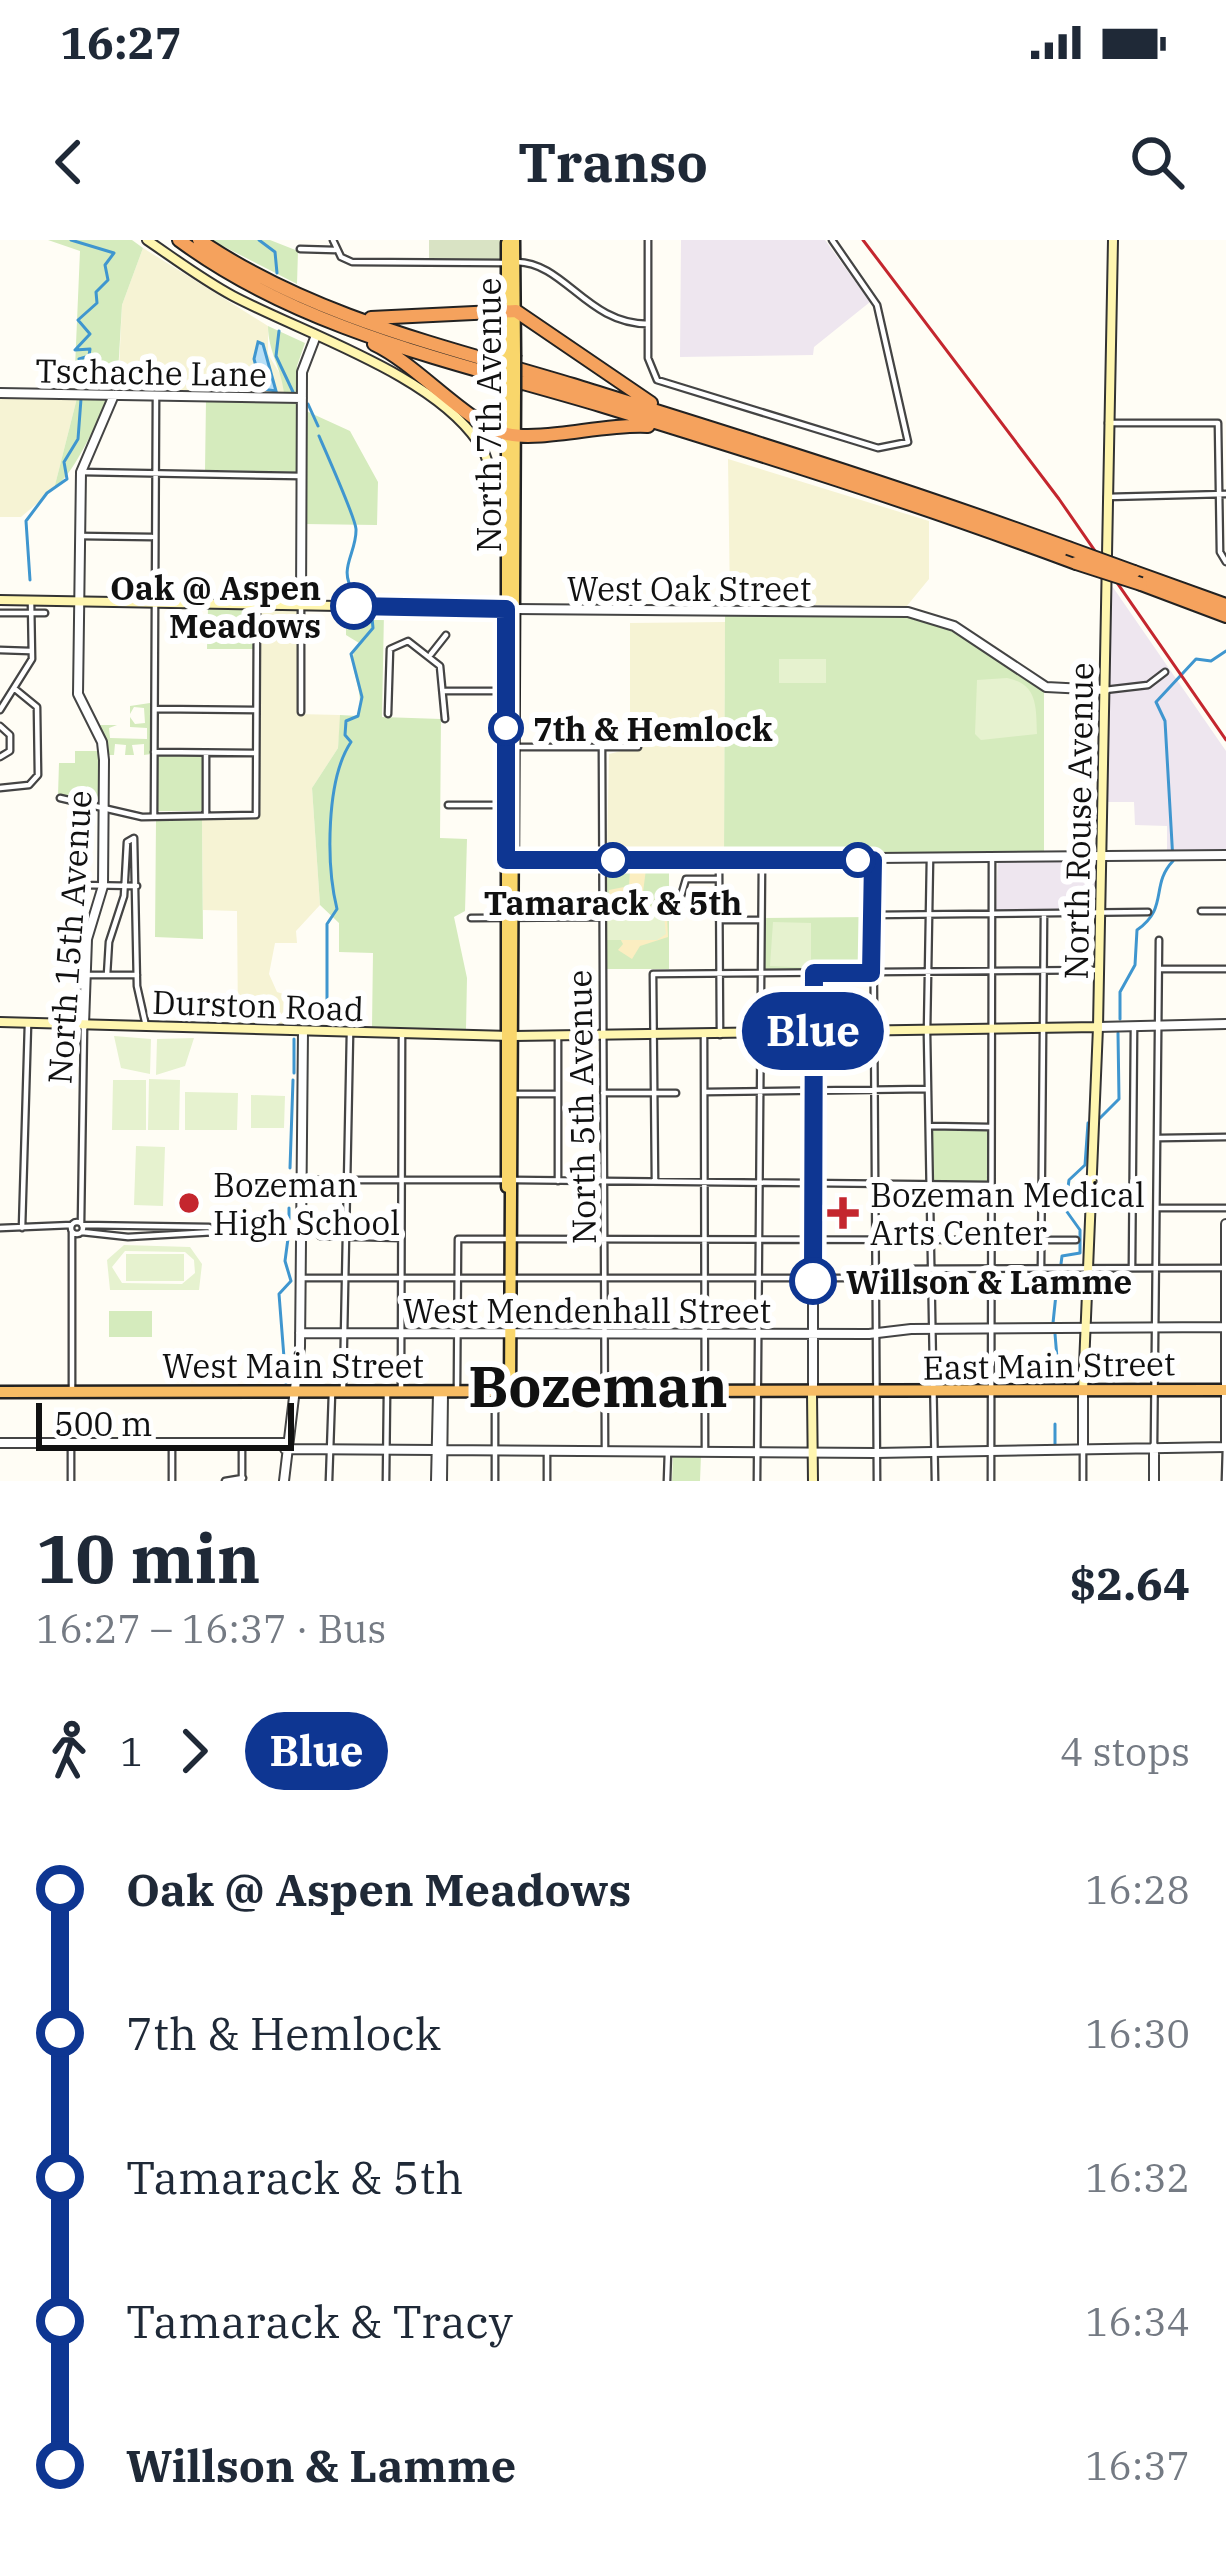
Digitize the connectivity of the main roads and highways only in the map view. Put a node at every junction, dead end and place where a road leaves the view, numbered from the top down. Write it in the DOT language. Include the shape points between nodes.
graph roads {
  1 [pos="147,240"];
  2 [pos="178,240"];
  3 [pos="199,240"];
  4 [pos="511,240"];
  5 [pos="1113,245"];
  6 [pos="298,295"];
  7 [pos="511,310"];
  8 [pos="313,316"];
  9 [pos="511,435"];
  10 [pos="720,436"];
  11 [pos="511,529"];
  12 [pos="1137,578"];
  13 [pos="0,600"];
  14 [pos="1226,604"];
  15 [pos="511,609"];
  16 [pos="1226,616"];
  17 [pos="0,1022"];
  18 [pos="1098,1027"];
  19 [pos="510,1036"];
  20 [pos="1226,1390"];
  21 [pos="1083,1391"];
  22 [pos="0,1392"];
  23 [pos="509,1393"];
  24 [pos="812,1394"];
  25 [pos="873,1394"];
  26 [pos="813,1481"];
  1 -- 11 [label="main road" via="216,287 405,381 470,431 489,466 492,514"];
  2 -- 8 [label="highway"];
  3 -- 6 [label="highway"];
  4 -- 7 [label="main road, North 7th Avenue"];
  5 -- 18 [label="main road, North Rouse Avenue"];
  6 -- 7 [label="highway" via="379,320"];
  6 -- 10 [label="highway"];
  7 -- 9 [label="main road, North 7th Avenue, bridge"];
  7 -- 10 [label="highway" via="542,324 626,390"];
  8 -- 9 [label="highway" via="407,362 486,425"];
  8 -- 10 [label="highway"];
  9 -- 10 [label="highway" via="618,424"];
  9 -- 11 [label="main road, North 7th Avenue"];
  9 -- 11 [label="main road, North 7th Avenue"];
  10 -- 12 [label="highway, bridge"];
  10 -- 12 [label="highway, bridge" via="1069,548"];
  11 -- 15 [label="main road, North 7th Avenue"];
  11 -- 15 [label="main road, North 7th Avenue"];
  12 -- 14 [label="highway"];
  12 -- 16 [label="highway"];
  13 -- 15 [label="main road, West Oak Street"];
  15 -- 19 [label="main road, North 7th Avenue"];
  17 -- 19 [label="main road, Durston Road"];
  18 -- 19 [label="main road, Durston Road"];
  18 -- 21 [label="main road, North Rouse Avenue"];
  19 -- 23 [label="main road, North 7th Avenue"];
  20 -- 21 [label="highway, East Main Street"];
  21 -- 25 [label="highway, East Main Street"];
  22 -- 23 [label="highway, West Main Street"];
  23 -- 24 [label="highway, West Main Street"];
  24 -- 25 [label="highway, West Main Street"];
  24 -- 26 [label="main road"];
}
